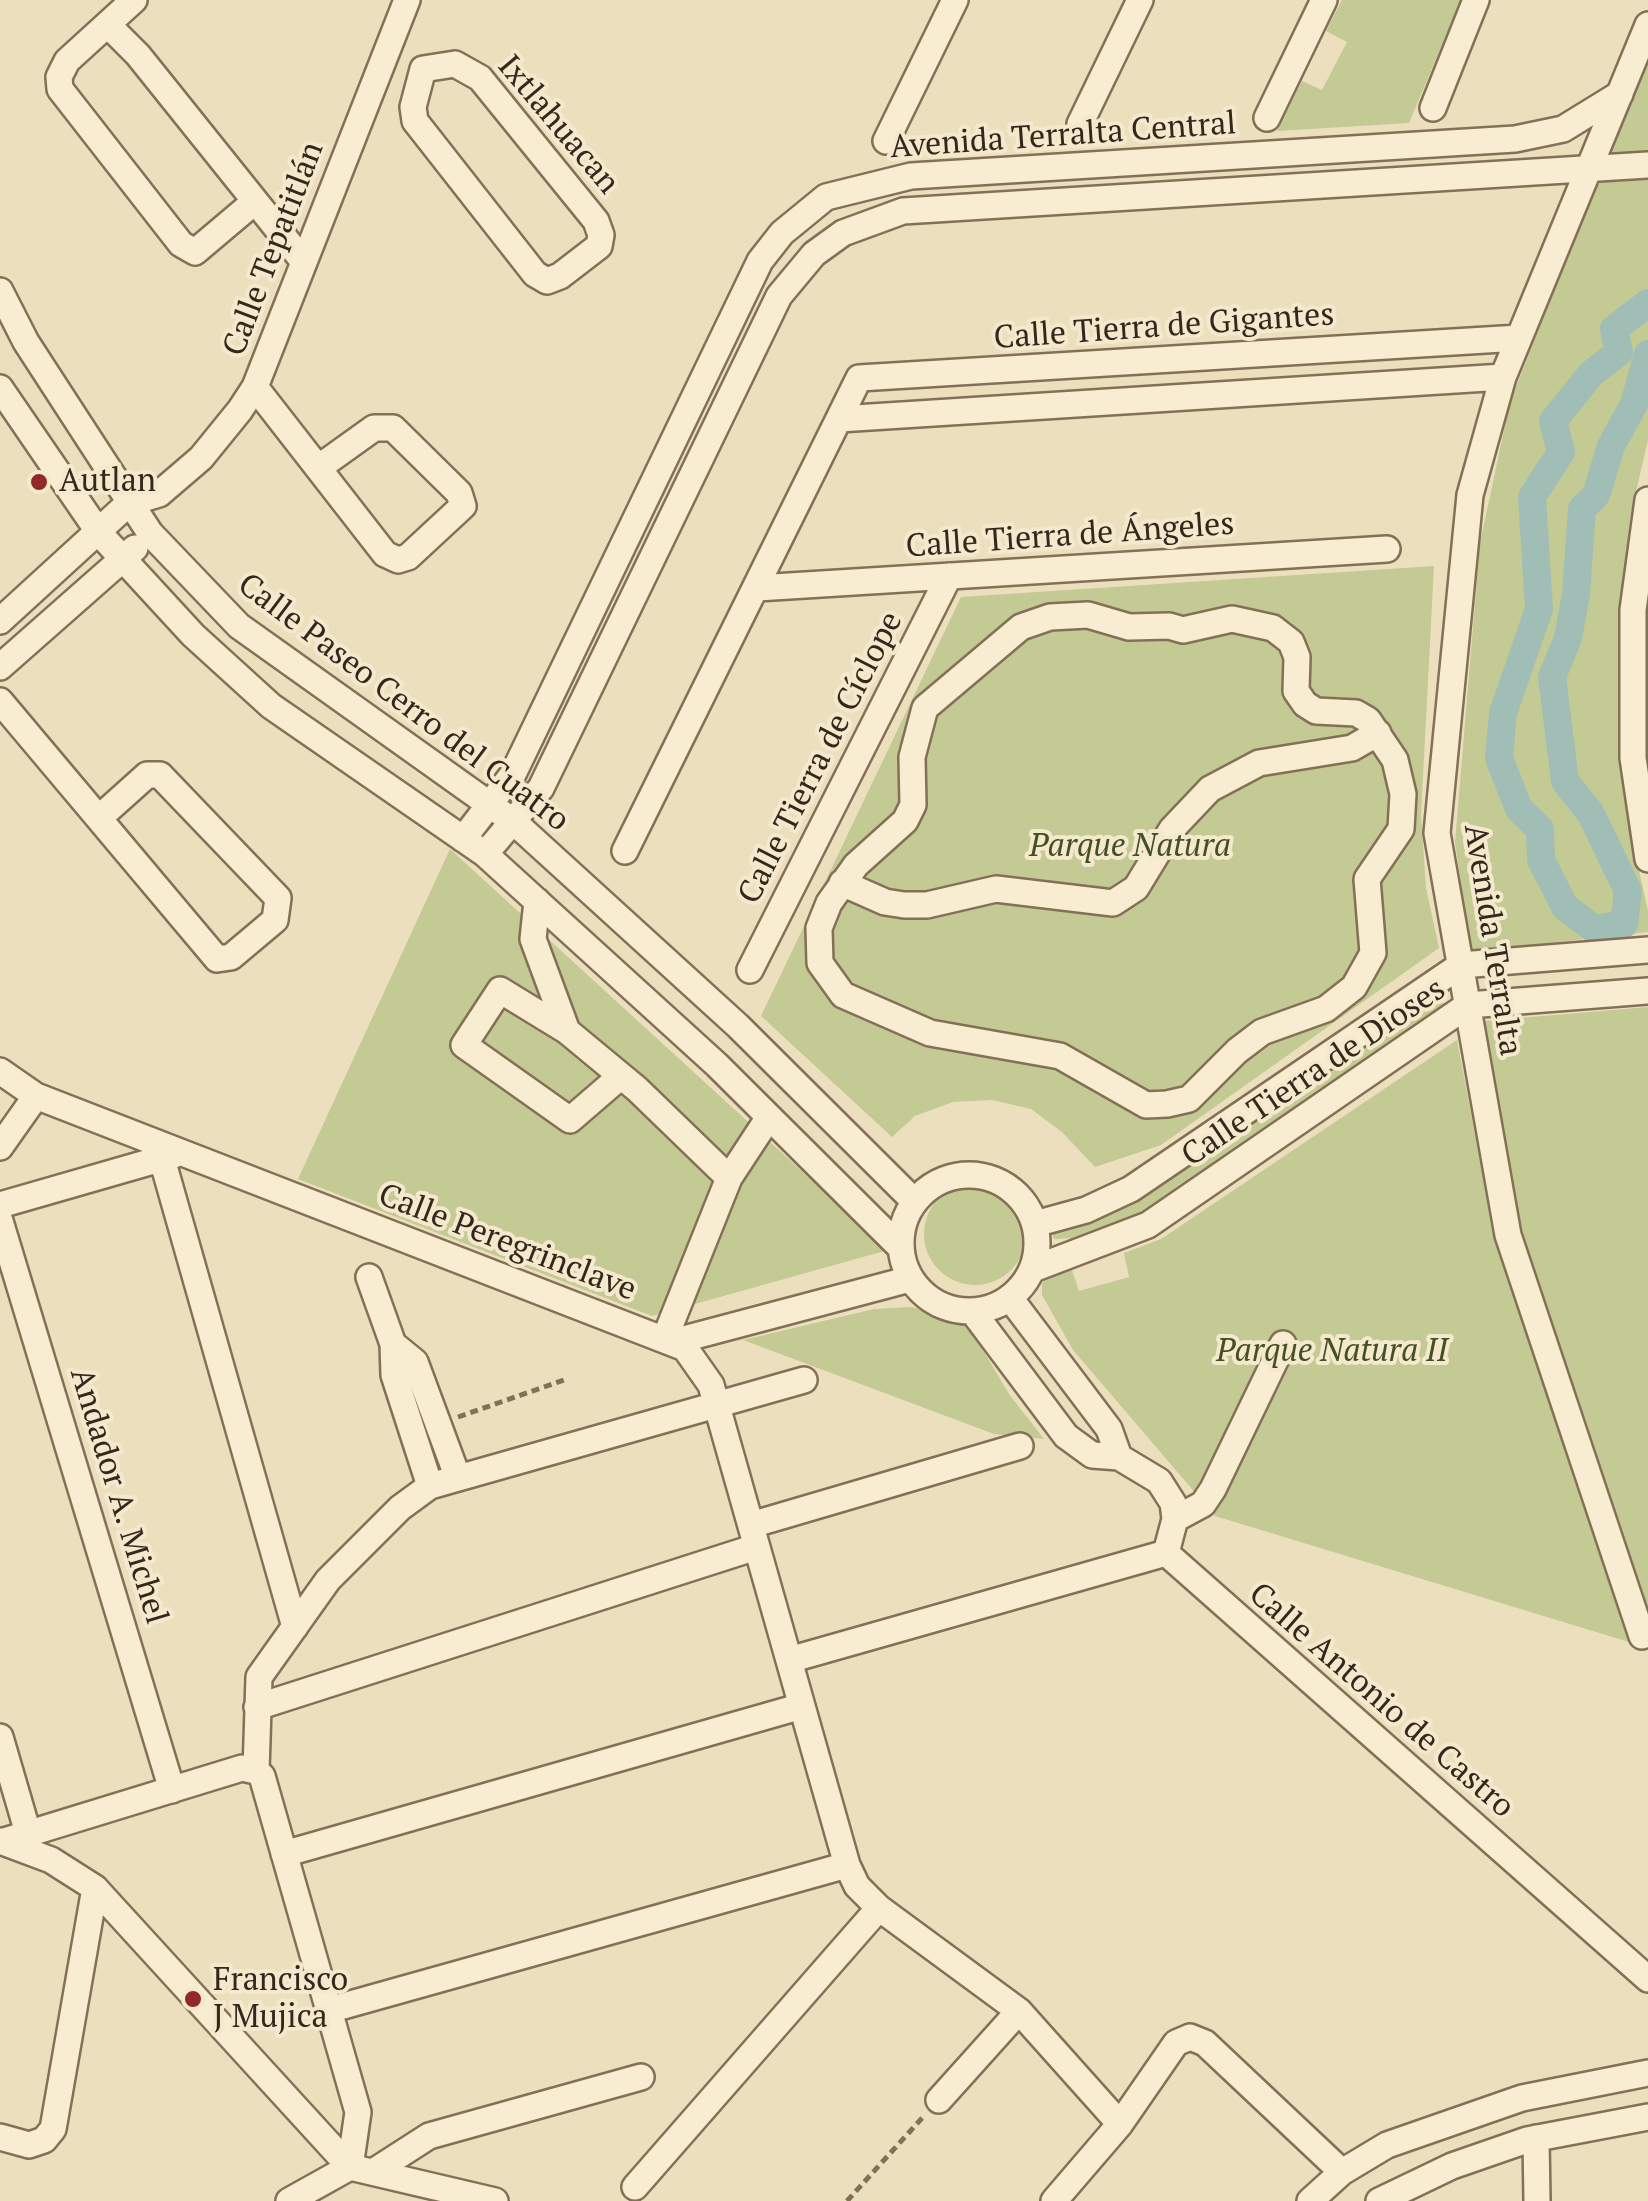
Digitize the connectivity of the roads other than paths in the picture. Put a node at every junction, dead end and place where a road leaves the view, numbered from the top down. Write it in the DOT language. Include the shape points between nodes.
graph roads {
  1 [pos="134,0"];
  2 [pos="407,0"];
  3 [pos="954,0"];
  4 [pos="1140,0"];
  5 [pos="1324,0"];
  6 [pos="1476,0"];
  7 [pos="1648,25"];
  8 [pos="109,26"];
  9 [pos="389,47"];
  10 [pos="423,70"];
  11 [pos="1620,94"];
  12 [pos="1433,108"];
  13 [pos="1267,118"];
  14 [pos="1080,124"];
  15 [pos="886,141"];
  16 [pos="1648,165"];
  17 [pos="1588,169"];
  18 [pos="252,203"];
  19 [pos="304,262"];
  20 [pos="0,291"];
  21 [pos="1519,338"];
  22 [pos="1503,376"];
  23 [pos="255,387"];
  24 [pos="0,388"];
  25 [pos="683,416"];
  26 [pos="839,418"];
  27 [pos="712,428"];
  28 [pos="321,466"];
  29 [pos="159,494"];
  30 [pos="1648,500"];
  31 [pos="129,503"];
  32 [pos="150,533"];
  33 [pos="100,534"];
  34 [pos="1386,549"];
  35 [pos="124,560"];
  36 [pos="949,576"];
  37 [pos="757,588"];
  38 [pos="0,621"];
  39 [pos="1,664"];
  40 [pos="0,700"];
  41 [pos="1378,733"];
  42 [pos="490,804"];
  43 [pos="99,818"];
  44 [pos="514,822"];
  45 [pos="463,839"];
  46 [pos="624,851"];
  47 [pos="485,854"];
  48 [pos="1648,860"];
  49 [pos="842,883"];
  50 [pos="537,901"];
  51 [pos="1648,950"];
  52 [pos="1460,964"];
  53 [pos="750,970"];
  54 [pos="1648,991"];
  55 [pos="1468,1005"];
  56 [pos="738,1026"];
  57 [pos="567,1032"];
  58 [pos="717,1065"];
  59 [pos="0,1071"];
  60 [pos="621,1076"];
  61 [pos="36,1096"];
  62 [pos="769,1116"];
  63 [pos="0,1147"];
  64 [pos="170,1156"];
  65 [pos="729,1178"];
  66 [pos="914,1201"];
  67 [pos="0,1205"];
  68 [pos="0,1221"];
  69 [pos="1036,1224"];
  70 [pos="900,1247"];
  71 [pos="1032,1269"];
  72 [pos="369,1277"];
  73 [pos="910,1279"];
  74 [pos="1010,1298"];
  75 [pos="974,1312"];
  76 [pos="670,1339"];
  77 [pos="393,1344"];
  78 [pos="1283,1344"];
  79 [pos="804,1380"];
  80 [pos="717,1405"];
  81 [pos="1020,1446"];
  82 [pos="1118,1458"];
  83 [pos="458,1478"];
  84 [pos="430,1486"];
  85 [pos="1174,1519"];
  86 [pos="754,1536"];
  87 [pos="1166,1553"];
  88 [pos="295,1627"];
  89 [pos="1642,1636"];
  90 [pos="789,1660"];
  91 [pos="802,1706"];
  92 [pos="256,1707"];
  93 [pos="0,1737"];
  94 [pos="256,1771"];
  95 [pos="172,1790"];
  96 [pos="28,1833"];
  97 [pos="0,1842"];
  98 [pos="284,1854"];
  99 [pos="847,1864"];
  100 [pos="95,1888"];
  101 [pos="878,1908"];
  102 [pos="1648,1979"];
  103 [pos="329,2010"];
  104 [pos="1019,2011"];
  105 [pos="1648,2073"];
  106 [pos="641,2077"];
  107 [pos="939,2100"];
  108 [pos="1648,2117"];
  109 [pos="1120,2124"];
  110 [pos="0,2138"];
  111 [pos="1536,2138"];
  112 [pos="361,2170"];
  113 [pos="1342,2172"];
  114 [pos="635,2187"];
  115 [pos="289,2201"];
  116 [pos="495,2201"];
  117 [pos="1054,2201"];
  118 [pos="1310,2201"];
  119 [pos="1379,2201"];
  120 [pos="1537,2201"];
  1 -- 8 [label="street"];
  2 -- 9 [label="street, Calle Tepatitlán"];
  3 -- 15 [label="street"];
  4 -- 14 [label="street"];
  5 -- 13 [label="street"];
  6 -- 12 [label="street"];
  7 -- 11 [label="street, Avenida Terralta"];
  8 -- 18 [label="street"];
  8 -- 18 [label="street" via="67,62 60,89 181,244 195,252 204,248"];
  9 -- 10 [label="street"];
  9 -- 19 [label="street, Calle Tepatitlán"];
  10 -- 10 [label="street, Ixtlahuacan" via="415,121 535,274 548,281 560,276 599,246 596,221 480,78 455,64"];
  11 -- 17 [label="street, Avenida Terralta"];
  11 -- 25 [label="street, Avenida Terralta Central" via="1563,129 1515,140 912,176 852,188 804,213 760,261"];
  16 -- 17 [label="street, Avenida Terralta Central"];
  17 -- 21 [label="street, Avenida Terralta"];
  17 -- 27 [label="street, Avenida Terralta Central" via="884,215 829,241 800,268 778,296"];
  18 -- 19 [label="street"];
  19 -- 23 [label="street, Calle Tepatitlán"];
  20 -- 31 [label="street, Calle Paseo Cerro del Cuatro"];
  21 -- 22 [label="street, Avenida Terralta"];
  21 -- 26 [label="street, Calle Tierra de Gigantes" via="859,378"];
  22 -- 26 [label="street"];
  22 -- 52 [label="street, Avenida Terralta" via="1470,495 1437,833"];
  23 -- 28 [label="street"];
  23 -- 29 [label="street, Calle Tepatitlán" via="200,458"];
  24 -- 33 [label="street"];
  25 -- 27 [label="street"];
  25 -- 42 [label="street, Avenida Terralta Central" via="513,774"];
  26 -- 37 [label="street, Calle Tierra de Gigantes"];
  27 -- 44 [label="street, Avenida Terralta Central" via="541,788"];
  28 -- 28 [label="street" via="386,554 398,560 463,506 460,493 393,428 374,428"];
  29 -- 31 [label="street, Calle Tepatitlán"];
  29 -- 32 [label="street"];
  30 -- 48 [label="street" via="1633,610 1633,758"];
  31 -- 32 [label="street, Calle Paseo Cerro del Cuatro"];
  31 -- 33 [label="street"];
  32 -- 35 [label="street"];
  32 -- 42 [label="street, Calle Paseo Cerro del Cuatro" via="239,626"];
  33 -- 35 [label="street"];
  33 -- 38 [label="street"];
  34 -- 36 [label="street, Calle Tierra de Ángeles"];
  35 -- 39 [label="street"];
  35 -- 45 [label="street" via="271,706"];
  36 -- 37 [label="street, Calle Tierra de Ángeles"];
  36 -- 53 [label="street, Calle Tierra de Cíclope"];
  37 -- 46 [label="street, Calle Tierra de Gigantes"];
  40 -- 43 [label="street"];
  41 -- 49 [label="street" via="1352,748 1259,763 1210,789 1172,829 1136,888 1112,903 996,889 904,905"];
  41 -- 49 [label="street" via="1356,713 1304,704 1296,691 1291,642 1251,620 1183,630 1129,628 1088,616 1032,621 925,708 905,821"];
  41 -- 49 [label="street" via="1395,760 1401,829 1367,880 1368,966 1354,988 1326,1010 1262,1032 1236,1050 1189,1099 1146,1105 1060,1056 943,1038 843,996 824,974 818,951 819,928"];
  42 -- 44 [label="street, Calle Paseo Cerro del Cuatro"];
  42 -- 45 [label="street, Avenida Terralta Central"];
  43 -- 43 [label="street" via="147,775 160,775 278,898 276,920 231,957 217,959"];
  44 -- 47 [label="street, Avenida Terralta Central"];
  44 -- 56 [label="street, Calle Paseo Cerro del Cuatro"];
  45 -- 47 [label="street"];
  47 -- 50 [label="street"];
  50 -- 57 [label="street" via="533,939"];
  50 -- 58 [label="street"];
  51 -- 52 [label="street, Calle Tierra de Dioses"];
  52 -- 55 [label="street, Avenida Terralta"];
  52 -- 69 [label="street, Calle Tierra de Dioses" via="1131,1189"];
  54 -- 55 [label="street, Calle Tierra de Dioses"];
  55 -- 71 [label="street, Calle Tierra de Dioses" via="1148,1225"];
  55 -- 89 [label="street, Avenida Terralta" via="1508,1234"];
  56 -- 58 [label="street"];
  56 -- 66 [label="street, Calle Paseo Cerro del Cuatro"];
  57 -- 60 [label="street"];
  57 -- 60 [label="street" via="500,990 464,1045 570,1120"];
  58 -- 62 [label="street"];
  59 -- 61 [label="street, Calle Peregrinclave"];
  60 -- 65 [label="street"];
  61 -- 63 [label="street"];
  61 -- 64 [label="street, Calle Peregrinclave"];
  62 -- 65 [label="street"];
  62 -- 70 [label="street"];
  64 -- 67 [label="street"];
  64 -- 76 [label="street, Calle Peregrinclave"];
  64 -- 88 [label="street"];
  65 -- 76 [label="street"];
  66 -- 69 [label="street" via="957,1175 982,1176 1006,1185"];
  66 -- 70 [label="street"];
  68 -- 95 [label="street, Andador A. Michel"];
  69 -- 71 [label="street"];
  70 -- 73 [label="street"];
  71 -- 74 [label="street"];
  72 -- 77 [label="street"];
  73 -- 75 [label="street" via="926,1298"];
  73 -- 76 [label="street"];
  74 -- 75 [label="street"];
  74 -- 82 [label="street" via="1109,1429"];
  75 -- 82 [label="street" via="1066,1436 1092,1455"];
  76 -- 80 [label="street" via="702,1366"];
  77 -- 83 [label="street" via="414,1362"];
  77 -- 84 [label="street" via="394,1375"];
  78 -- 85 [label="street" via="1213,1489 1203,1504"];
  79 -- 80 [label="street"];
  80 -- 83 [label="street"];
  80 -- 86 [label="street"];
  81 -- 86 [label="street"];
  82 -- 85 [label="street" via="1159,1481"];
  83 -- 84 [label="street"];
  84 -- 88 [label="street" via="328,1580"];
  85 -- 87 [label="street"];
  86 -- 90 [label="street"];
  86 -- 92 [label="street"];
  87 -- 90 [label="street"];
  87 -- 102 [label="street, Calle Antonio de Castro"];
  88 -- 92 [label="street" via="259,1677"];
  90 -- 91 [label="street"];
  91 -- 98 [label="street"];
  91 -- 99 [label="street"];
  92 -- 94 [label="street"];
  93 -- 96 [label="street"];
  94 -- 95 [label="street" via="242,1768"];
  94 -- 98 [label="street"];
  95 -- 96 [label="street"];
  96 -- 97 [label="street"];
  97 -- 100 [label="street" via="51,1860"];
  98 -- 103 [label="street"];
  99 -- 101 [label="street"];
  99 -- 103 [label="street"];
  100 -- 110 [label="street" via="52,2129 29,2145"];
  100 -- 112 [label="street"];
  101 -- 104 [label="street"];
  101 -- 114 [label="street"];
  103 -- 112 [label="street" via="358,2112"];
  104 -- 107 [label="street"];
  104 -- 109 [label="street"];
  105 -- 113 [label="street" via="1522,2098 1387,2145"];
  106 -- 112 [label="street" via="429,2136"];
  108 -- 111 [label="street"];
  109 -- 113 [label="street" via="1176,2043 1190,2037 1205,2043"];
  109 -- 117 [label="street"];
  111 -- 119 [label="street" via="1452,2166"];
  111 -- 120 [label="street"];
  112 -- 115 [label="street"];
  112 -- 116 [label="street"];
  113 -- 118 [label="street"];
}
